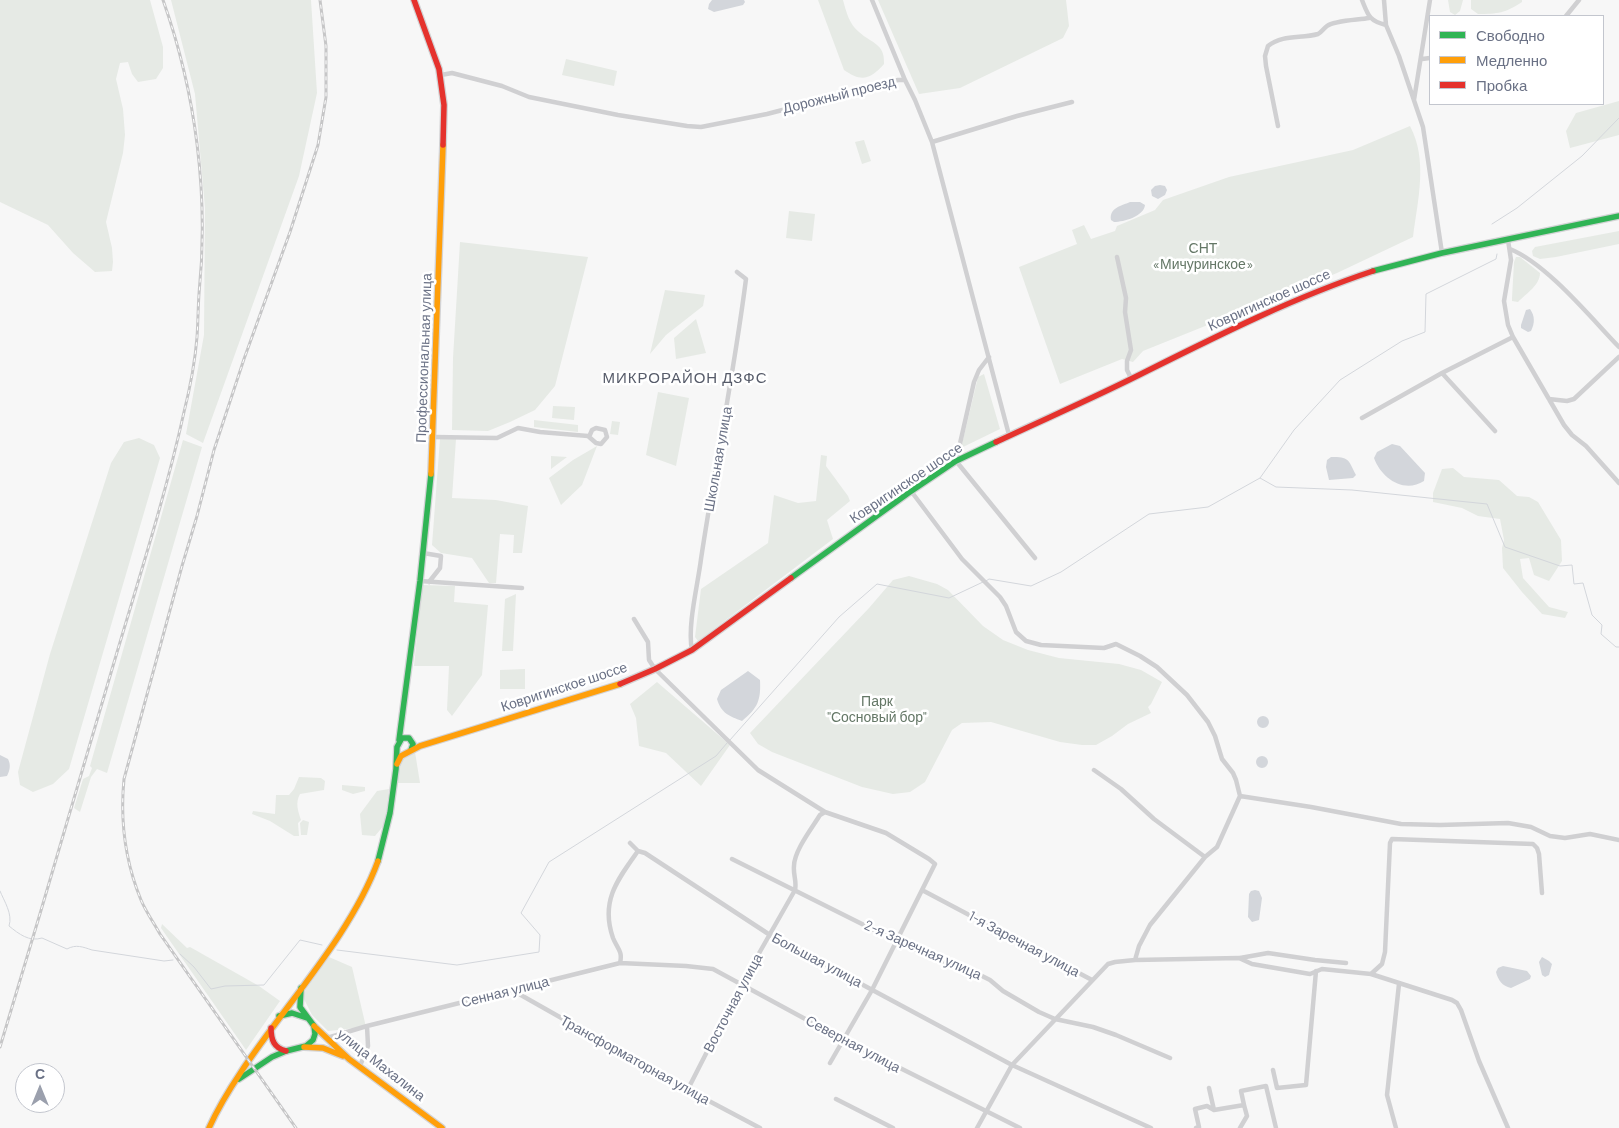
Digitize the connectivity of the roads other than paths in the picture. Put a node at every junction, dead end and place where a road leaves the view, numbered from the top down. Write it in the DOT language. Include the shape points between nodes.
graph roads {
  1 [pos="414,0"];
  2 [pos="872,0"];
  3 [pos="1362,0"];
  4 [pos="1384,0"];
  5 [pos="1430,0"];
  6 [pos="1579,0"];
  7 [pos="1567,15"];
  8 [pos="1369,18"];
  9 [pos="1386,26"];
  10 [pos="1429,58"];
  11 [pos="1422,59"];
  12 [pos="441,75"];
  13 [pos="904,80"];
  14 [pos="1414,101"];
  15 [pos="1072,102"];
  16 [pos="1278,126"];
  17 [pos="932,142"];
  18 [pos="1619,216"];
  19 [pos="1508,240"];
  20 [pos="1510,249"];
  21 [pos="1442,252"];
  22 [pos="1117,257"];
  23 [pos="737,272"];
  24 [pos="1513,337"];
  25 [pos="1619,347"];
  26 [pos="989,357"];
  27 [pos="1619,357"];
  28 [pos="1442,373"];
  29 [pos="1131,378"];
  30 [pos="1549,399"];
  31 [pos="1362,418"];
  32 [pos="1495,431"];
  33 [pos="1009,435"];
  34 [pos="589,437"];
  35 [pos="434,438"];
  36 [pos="956,461"];
  37 [pos="1619,483"];
  38 [pos="911,491"];
  39 [pos="423,553"];
  40 [pos="1035,558"];
  41 [pos="420,582"];
  42 [pos="429,582"];
  43 [pos="522,588"];
  44 [pos="634,619"];
  45 [pos="692,650"];
  46 [pos="655,669"];
  47 [pos="402,720"];
  48 [pos="399,740"];
  49 [pos="410,740"];
  50 [pos="427,744"];
  51 [pos="398,748"];
  52 [pos="408,752"];
  53 [pos="396,764"];
  54 [pos="1094,770"];
  55 [pos="1240,796"];
  56 [pos="826,812"];
  57 [pos="1619,840"];
  58 [pos="630,842"];
  59 [pos="638,851"];
  60 [pos="1204,857"];
  61 [pos="732,860"];
  62 [pos="795,890"];
  63 [pos="922,890"];
  64 [pos="1542,893"];
  65 [pos="770,935"];
  66 [pos="896,941"];
  67 [pos="1239,958"];
  68 [pos="1135,960"];
  69 [pos="1346,963"];
  70 [pos="620,964"];
  71 [pos="686,966"];
  72 [pos="1316,971"];
  73 [pos="1371,974"];
  74 [pos="1092,980"];
  75 [pos="741,984"];
  76 [pos="1399,984"];
  77 [pos="301,987"];
  78 [pos="512,990"];
  79 [pos="872,990"];
  80 [pos="279,1016"];
  81 [pos="307,1018"];
  82 [pos="1055,1019"];
  83 [pos="314,1026"];
  84 [pos="367,1026"];
  85 [pos="271,1027"];
  86 [pos="326,1038"];
  87 [pos="844,1040"];
  88 [pos="301,1047"];
  89 [pos="286,1051"];
  90 [pos="1170,1058"];
  91 [pos="349,1059"];
  92 [pos="830,1063"];
  93 [pos="1012,1064"];
  94 [pos="360,1066"];
  95 [pos="1273,1070"];
  96 [pos="233,1084"];
  97 [pos="1210,1088"];
  98 [pos="688,1089"];
  99 [pos="836,1099"];
  100 [pos="1244,1105"];
  101 [pos="1214,1110"];
  102 [pos="986,1112"];
  103 [pos="1135,1122"];
  104 [pos="209,1128"];
  105 [pos="442,1128"];
  106 [pos="760,1128"];
  107 [pos="893,1128"];
  108 [pos="977,1128"];
  109 [pos="1020,1128"];
  110 [pos="1133,1128"];
  111 [pos="1151,1128"];
  112 [pos="1198,1128"];
  113 [pos="1240,1128"];
  114 [pos="1276,1128"];
  115 [pos="1396,1128"];
  116 [pos="1508,1128"];
  1 -- 12 [label="main road, Профессиональная улица"];
  2 -- 13 [label="street"];
  3 -- 8 [label="street"];
  4 -- 9 [label="street"];
  5 -- 11 [label="street"];
  6 -- 7 [label="street"];
  8 -- 9 [label="street"];
  8 -- 16 [label="street" via="1327,26 1317,34 1282,38 1268,46 1266,66"];
  9 -- 14 [label="street"];
  10 -- 11 [label="street"];
  11 -- 14 [label="street"];
  12 -- 13 [label="street, Дорожный проезд" via="452,73 530,97 600,112 694,126 768,114"];
  12 -- 35 [label="main road, Профессиональная улица" via="444,105"];
  13 -- 17 [label="street, Дорожный проезд"];
  14 -- 21 [label="street" via="1423,127"];
  15 -- 17 [label="street"];
  17 -- 26 [label="street, Дорожный проезд"];
  18 -- 19 [label="main road, Ковригинское шоссе"];
  19 -- 20 [label="street"];
  19 -- 21 [label="main road, Ковригинское шоссе"];
  20 -- 24 [label="street" via="1511,268 1504,301"];
  20 -- 25 [label="street" via="1522,253 1554,280"];
  21 -- 29 [label="main road, Ковригинское шоссе" via="1333,284 1238,325"];
  22 -- 29 [label="street" via="1126,298 1131,350 1127,370"];
  23 -- 45 [label="street, Школьная улица" via="746,279 698,580"];
  24 -- 28 [label="street"];
  24 -- 30 [label="street"];
  26 -- 33 [label="street, Дорожный проезд"];
  26 -- 36 [label="street" via="978,370 974,382"];
  27 -- 30 [label="street" via="1574,399"];
  28 -- 31 [label="street"];
  28 -- 32 [label="street"];
  29 -- 33 [label="main road, Ковригинское шоссе"];
  30 -- 37 [label="street" via="1572,435"];
  33 -- 36 [label="main road, Ковригинское шоссе"];
  34 -- 35 [label="street" via="518,428 497,438"];
  35 -- 39 [label="main road, Профессиональная улица"];
  36 -- 38 [label="main road, Ковригинское шоссе"];
  36 -- 40 [label="street"];
  38 -- 45 [label="main road, Ковригинское шоссе"];
  38 -- 55 [label="street" via="962,559 1000,596 1016,632 1026,641 1041,645 1104,648 1116,644 1140,656 1173,682 1208,722 1222,760 1233,773"];
  39 -- 41 [label="main road, Профессиональная улица"];
  39 -- 42 [label="street" via="441,556 440,568"];
  41 -- 42 [label="street"];
  41 -- 47 [label="main road, Профессиональная улица"];
  42 -- 43 [label="street"];
  44 -- 46 [label="street" via="648,642 649,660"];
  45 -- 46 [label="main road, Ковригинское шоссе"];
  46 -- 50 [label="main road, Ковригинское шоссе" via="615,686"];
  46 -- 56 [label="street" via="758,770"];
  47 -- 48 [label="main road, Профессиональная улица"];
  47 -- 49 [label="main road, Профессиональная улица"];
  48 -- 49 [label="main road"];
  48 -- 51 [label="main road, Профессиональная улица"];
  49 -- 50 [label="main road, Ковригинское шоссе" via="416,744"];
  49 -- 52 [label="main road, Профессиональная улица"];
  50 -- 52 [label="main road, Ковригинское шоссе"];
  51 -- 52 [label="main road" via="400,752"];
  51 -- 53 [label="main road, Профессиональная улица"];
  52 -- 53 [label="main road"];
  53 -- 77 [label="main road, Профессиональная улица" via="387,831 375,870 338,935"];
  54 -- 60 [label="street"];
  55 -- 57 [label="street" via="1401,824 1508,823 1531,827 1550,836 1565,838 1590,834"];
  55 -- 60 [label="street" via="1217,848"];
  56 -- 62 [label="street" via="820,815 798,851 793,864 797,882"];
  56 -- 63 [label="street" via="886,833 929,859 935,864"];
  58 -- 59 [label="street, Большая улица"];
  59 -- 65 [label="street, Большая улица"];
  59 -- 70 [label="street" via="612,893 609,905 608,918 613,938 622,956"];
  60 -- 68 [label="street" via="1150,925"];
  61 -- 62 [label="street, 2-я Заречная улица"];
  62 -- 65 [label="street, Восточная улица"];
  62 -- 66 [label="street, 2-я Заречная улица"];
  63 -- 66 [label="street"];
  63 -- 74 [label="street, 1-я Заречная улица"];
  64 -- 73 [label="street" via="1538,848 1533,844 1392,839 1385,952 1382,964"];
  65 -- 75 [label="street, Восточная улица"];
  65 -- 79 [label="street, Большая улица"];
  66 -- 79 [label="street"];
  66 -- 82 [label="street, 2-я Заречная улица" via="946,964 968,969"];
  67 -- 68 [label="street, 1-я Заречная улица"];
  67 -- 69 [label="street" via="1268,953"];
  67 -- 72 [label="street" via="1252,964 1310,974"];
  68 -- 74 [label="street, 1-я Заречная улица" via="1108,964"];
  70 -- 71 [label="street, Сенная улица"];
  70 -- 78 [label="street, Сенная улица"];
  71 -- 75 [label="street, Северная улица" via="713,970"];
  72 -- 73 [label="street"];
  72 -- 95 [label="street" via="1306,1085 1277,1088"];
  73 -- 76 [label="street"];
  74 -- 82 [label="street"];
  75 -- 87 [label="street, Северная улица"];
  75 -- 98 [label="street, Восточная улица"];
  76 -- 115 [label="street" via="1387,1094"];
  76 -- 116 [label="street" via="1456,1003"];
  77 -- 80 [label="main road, Профессиональная улица"];
  77 -- 81 [label="main road" via="300,1007"];
  78 -- 84 [label="street, Сенная улица"];
  78 -- 98 [label="street, Трансформаторная улица"];
  79 -- 87 [label="street"];
  79 -- 93 [label="street, Большая улица"];
  80 -- 81 [label="main road" via="292,1013"];
  80 -- 85 [label="main road"];
  81 -- 83 [label="main road, улица Махалина"];
  82 -- 90 [label="street, 2-я Заречная улица" via="1093,1027"];
  82 -- 93 [label="street"];
  83 -- 86 [label="main road, улица Махалина"];
  83 -- 88 [label="main road" via="313,1040"];
  84 -- 86 [label="street, Сенная улица"];
  84 -- 94 [label="street" via="368,1046"];
  85 -- 89 [label="main road" via="273,1043"];
  85 -- 96 [label="main road"];
  86 -- 91 [label="main road, улица Махалина"];
  87 -- 92 [label="street"];
  87 -- 102 [label="street, Северная улица"];
  88 -- 89 [label="main road"];
  88 -- 91 [label="main road" via="323,1048"];
  89 -- 96 [label="main road"];
  91 -- 94 [label="main road, улица Махалина"];
  93 -- 102 [label="street"];
  93 -- 103 [label="street, Большая улица"];
  94 -- 105 [label="main road, улица Махалина"];
  96 -- 104 [label="main road"];
  97 -- 101 [label="street"];
  98 -- 106 [label="street, Трансформаторная улица"];
  99 -- 107 [label="street"];
  100 -- 101 [label="street"];
  100 -- 113 [label="street" via="1247,1116"];
  100 -- 114 [label="street" via="1241,1091 1266,1086"];
  101 -- 112 [label="street" via="1207,1106 1195,1109"];
  102 -- 108 [label="street"];
  102 -- 109 [label="street, Северная улица"];
  103 -- 110 [label="street"];
  103 -- 111 [label="street, Большая улица"];
}
